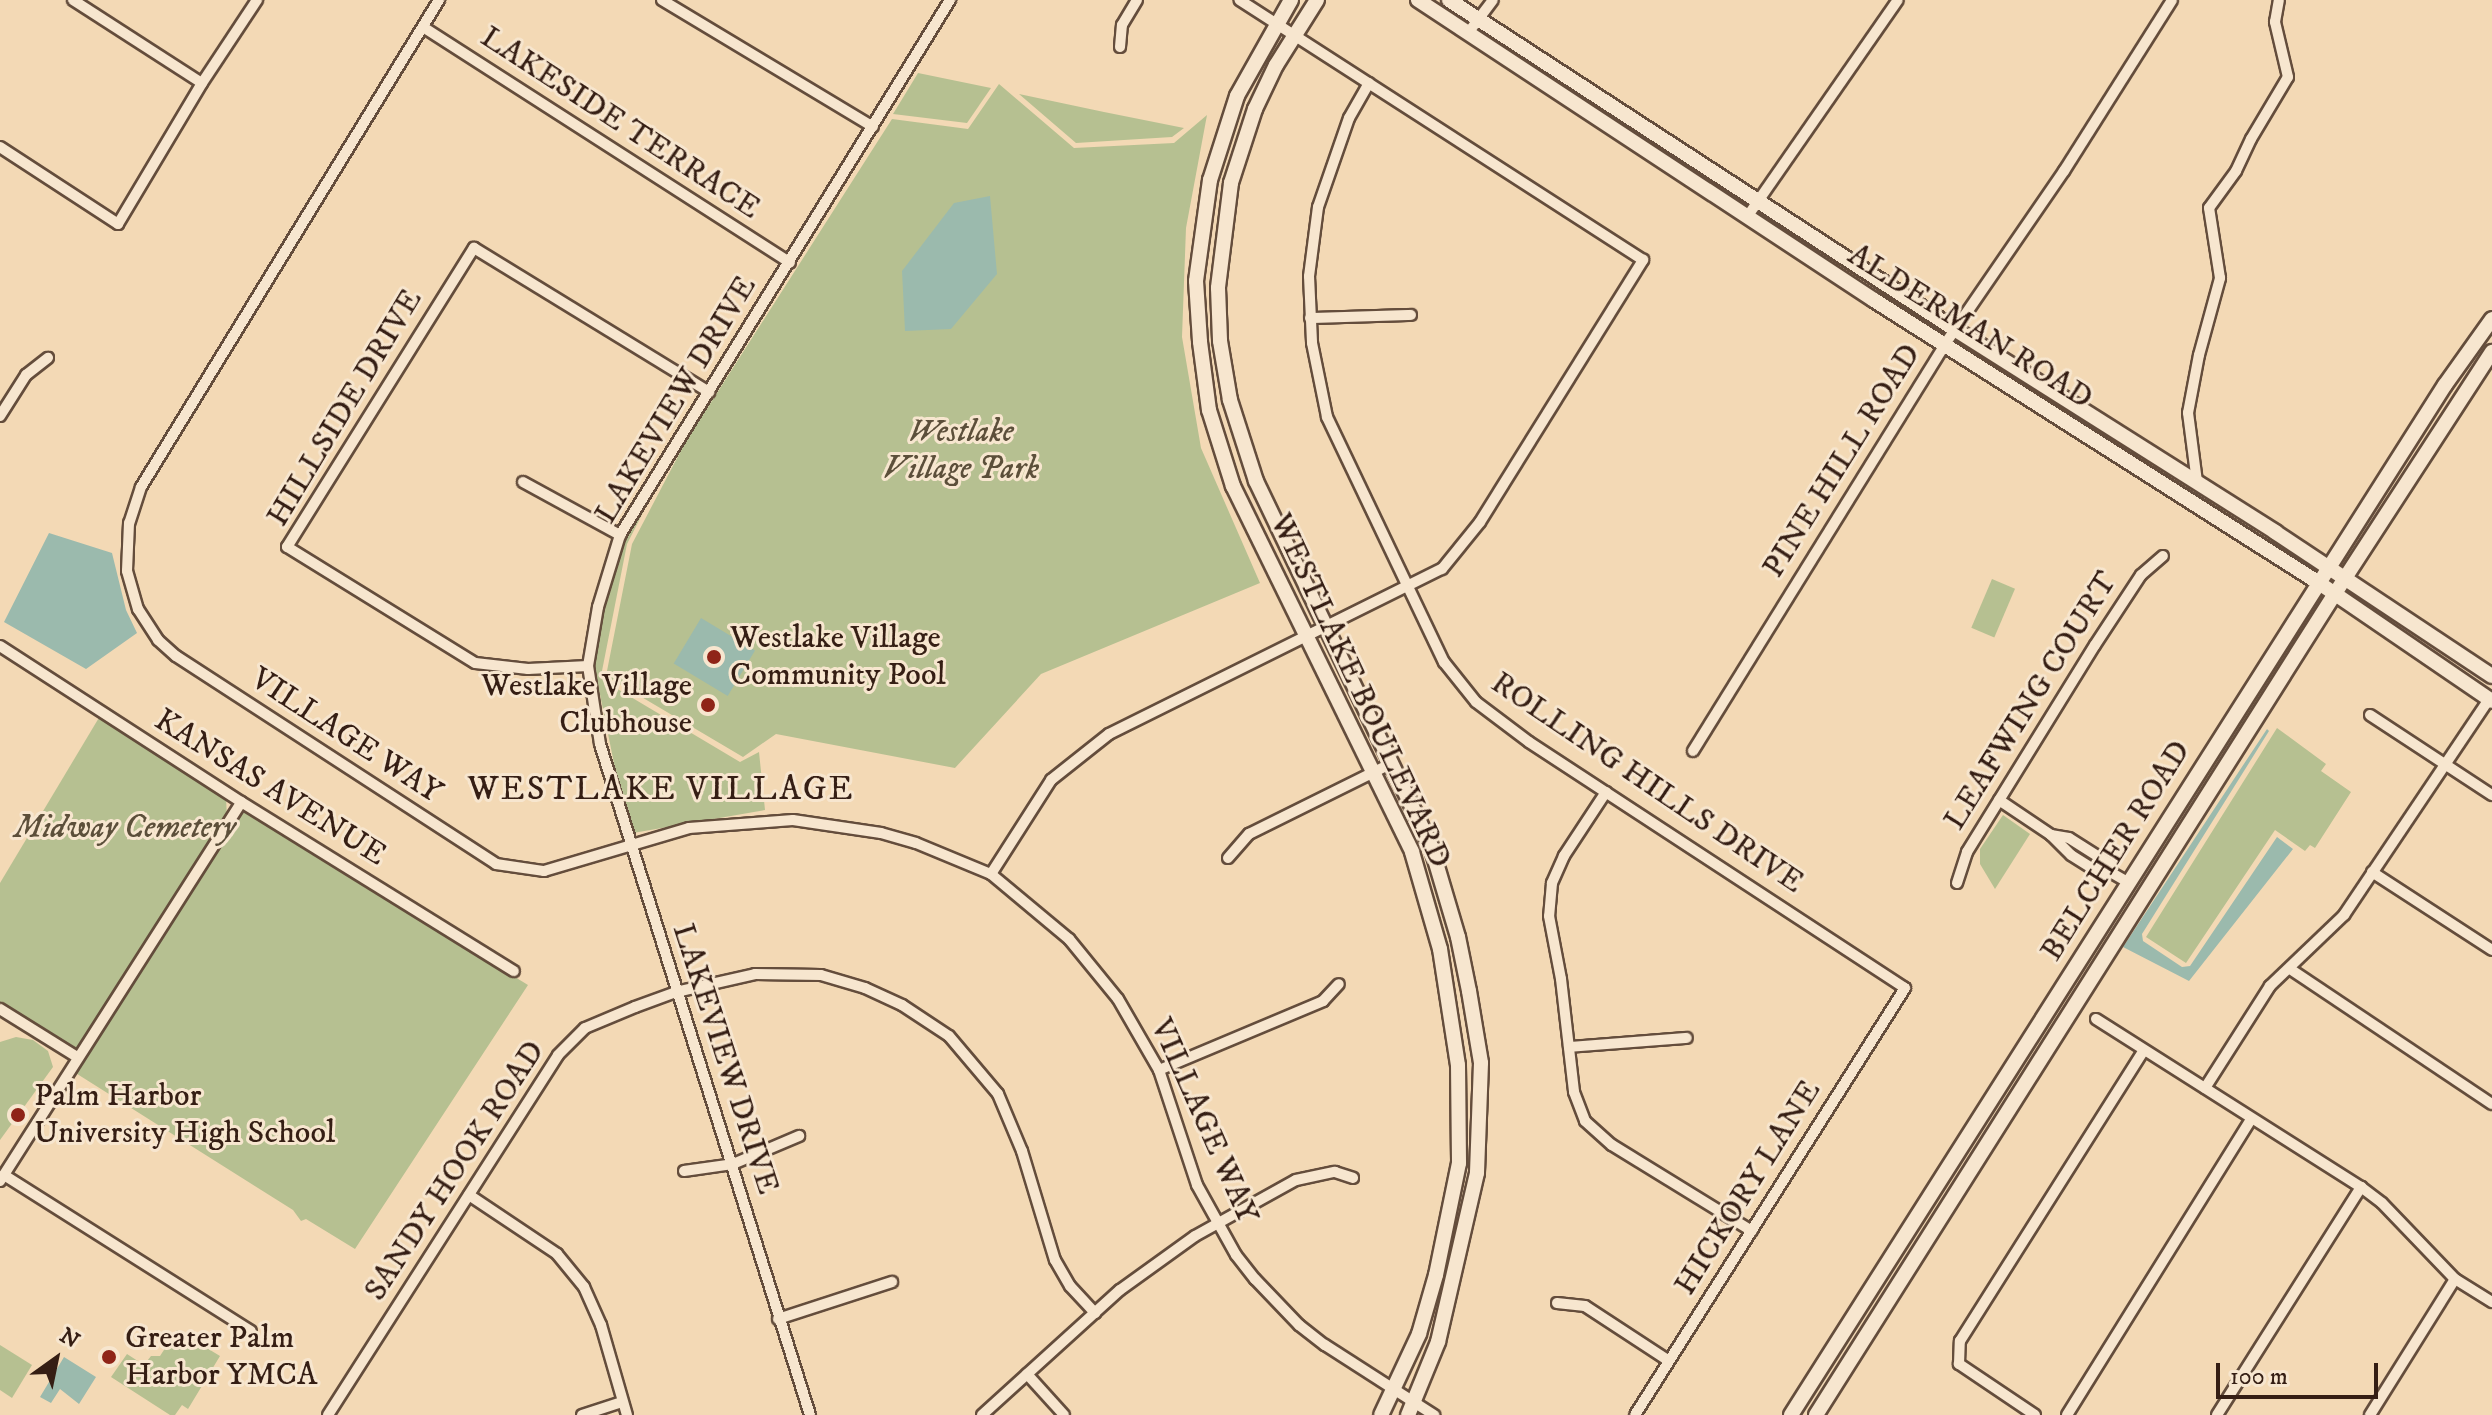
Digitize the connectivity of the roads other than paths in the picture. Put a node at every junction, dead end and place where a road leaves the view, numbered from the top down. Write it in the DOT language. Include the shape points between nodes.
graph roads {
  1 [pos="73,0"];
  2 [pos="257,0"];
  3 [pos="439,0"];
  4 [pos="662,0"];
  5 [pos="950,0"];
  6 [pos="1137,0"];
  7 [pos="1240,0"];
  8 [pos="1291,0"];
  9 [pos="1317,0"];
  10 [pos="1418,0"];
  11 [pos="1449,0"];
  12 [pos="1493,0"];
  13 [pos="1898,0"];
  14 [pos="2172,0"];
  15 [pos="2279,0"];
  16 [pos="1480,19"];
  17 [pos="1277,23"];
  18 [pos="423,27"];
  19 [pos="1468,33"];
  20 [pos="1295,34"];
  21 [pos="1120,47"];
  22 [pos="202,83"];
  23 [pos="1369,83"];
  24 [pos="873,127"];
  25 [pos="0,147"];
  26 [pos="1758,201"];
  27 [pos="1747,217"];
  28 [pos="790,263"];
  29 [pos="1411,315"];
  30 [pos="1310,318"];
  31 [pos="2492,319"];
  32 [pos="1956,330"];
  33 [pos="1945,344"];
  34 [pos="2492,352"];
  35 [pos="48,358"];
  36 [pos="709,392"];
  37 [pos="0,416"];
  38 [pos="523,482"];
  39 [pos="2197,482"];
  40 [pos="620,535"];
  41 [pos="2163,556"];
  42 [pos="2330,568"];
  43 [pos="2345,581"];
  44 [pos="2319,583"];
  45 [pos="1406,589"];
  46 [pos="2334,595"];
  47 [pos="1326,628"];
  48 [pos="1305,638"];
  49 [pos="0,646"];
  50 [pos="588,666"];
  51 [pos="2492,676"];
  52 [pos="2490,700"];
  53 [pos="2370,715"];
  54 [pos="1693,751"];
  55 [pos="1390,764"];
  56 [pos="2444,764"];
  57 [pos="1372,773"];
  58 [pos="1606,792"];
  59 [pos="2492,795"];
  60 [pos="1999,800"];
  61 [pos="241,802"];
  62 [pos="2051,835"];
  63 [pos="2078,844"];
  64 [pos="631,845"];
  65 [pos="2071,855"];
  66 [pos="1228,858"];
  67 [pos="2372,872"];
  68 [pos="2112,873"];
  69 [pos="991,874"];
  70 [pos="1957,883"];
  71 [pos="2129,883"];
  72 [pos="2147,894"];
  73 [pos="2492,950"];
  74 [pos="2290,969"];
  75 [pos="514,971"];
  76 [pos="1339,984"];
  77 [pos="1905,988"];
  78 [pos="676,992"];
  79 [pos="0,1009"];
  80 [pos="2096,1019"];
  81 [pos="1687,1038"];
  82 [pos="1569,1047"];
  83 [pos="2144,1050"];
  84 [pos="77,1057"];
  85 [pos="1159,1070"];
  86 [pos="2205,1088"];
  87 [pos="2492,1104"];
  88 [pos="2251,1119"];
  89 [pos="799,1136"];
  90 [pos="733,1164"];
  91 [pos="684,1171"];
  92 [pos="2,1178"];
  93 [pos="1353,1178"];
  94 [pos="2361,1187"];
  95 [pos="469,1195"];
  96 [pos="1218,1225"];
  97 [pos="1752,1231"];
  98 [pos="2455,1279"];
  99 [pos="892,1282"];
  100 [pos="2492,1302"];
  101 [pos="1557,1303"];
  102 [pos="1095,1313"];
  103 [pos="778,1319"];
  104 [pos="251,1331"];
  105 [pos="1669,1361"];
  106 [pos="1027,1374"];
  107 [pos="1393,1391"];
  108 [pos="622,1402"];
  109 [pos="1411,1409"];
  110 [pos="328,1415"];
  111 [pos="582,1415"];
  112 [pos="627,1415"];
  113 [pos="810,1415"];
  114 [pos="982,1415"];
  115 [pos="1064,1415"];
  116 [pos="1381,1415"];
  117 [pos="1434,1415"];
  118 [pos="1635,1415"];
  119 [pos="1791,1415"];
  120 [pos="1816,1415"];
  121 [pos="2035,1415"];
  122 [pos="2067,1415"];
  123 [pos="2217,1415"];
  124 [pos="2370,1415"];
  1 -- 22 [label="street"];
  2 -- 22 [label="street"];
  3 -- 18 [label="street, VILLAGE WAY"];
  4 -- 24 [label="street"];
  5 -- 24 [label="street, LAKEVIEW DRIVE"];
  6 -- 21 [label="street" via="1122,25"];
  7 -- 17 [label="street"];
  8 -- 17 [label="main road, WESTLAKE BOULEVARD"];
  9 -- 20 [label="main road, WESTLAKE BOULEVARD"];
  10 -- 19 [label="main road, ALDERMAN ROAD"];
  11 -- 16 [label="main road, ALDERMAN ROAD"];
  12 -- 16 [label="street"];
  13 -- 26 [label="street"];
  14 -- 32 [label="street, PINE HILL ROAD"];
  15 -- 39 [label="street" via="2275,22 2288,77 2236,171 2209,208 2220,278 2188,413"];
  16 -- 19 [label="street"];
  16 -- 26 [label="main road, ALDERMAN ROAD"];
  17 -- 20 [label="street"];
  17 -- 48 [label="main road, WESTLAKE BOULEVARD" via="1237,96 1224,133 1210,180 1196,281 1209,410 1233,486"];
  18 -- 28 [label="street, LAKESIDE TERRACE"];
  18 -- 64 [label="street, VILLAGE WAY" via="141,487 129,523 131,590 147,623 176,656 496,864 544,871"];
  19 -- 27 [label="main road, ALDERMAN ROAD"];
  20 -- 23 [label="street"];
  20 -- 47 [label="main road, WESTLAKE BOULEVARD" via="1255,109 1231,183 1218,288 1220,341 1230,400 1256,481"];
  22 -- 25 [label="street" via="118,224"];
  23 -- 30 [label="street, ROLLING HILLS DRIVE" via="1339,144 1318,207 1309,276"];
  23 -- 45 [label="street" via="1643,260 1480,522 1442,569"];
  24 -- 28 [label="street, LAKEVIEW DRIVE"];
  26 -- 27 [label="street"];
  26 -- 32 [label="main road, ALDERMAN ROAD"];
  27 -- 33 [label="main road, ALDERMAN ROAD"];
  28 -- 36 [label="street, LAKEVIEW DRIVE"];
  29 -- 30 [label="street"];
  30 -- 45 [label="street, ROLLING HILLS DRIVE" via="1327,417"];
  31 -- 42 [label="main road, BELCHER ROAD"];
  32 -- 33 [label="street, PINE HILL ROAD"];
  32 -- 39 [label="main road, ALDERMAN ROAD"];
  33 -- 44 [label="main road, ALDERMAN ROAD"];
  33 -- 54 [label="street, PINE HILL ROAD"];
  34 -- 43 [label="main road, BELCHER ROAD"];
  35 -- 37 [label="street" via="26,375"];
  36 -- 40 [label="street, LAKEVIEW DRIVE"];
  36 -- 50 [label="street, HILLSIDE DRIVE" via="474,248 287,547 475,663 528,669"];
  38 -- 40 [label="street"];
  39 -- 42 [label="main road, ALDERMAN ROAD"];
  40 -- 50 [label="street, LAKEVIEW DRIVE" via="598,607"];
  41 -- 60 [label="street, LEAFWING COURT" via="2141,575"];
  42 -- 43 [label="main road, ALDERMAN ROAD"];
  42 -- 44 [label="main road, BELCHER ROAD"];
  43 -- 46 [label="main road, BELCHER ROAD"];
  43 -- 51 [label="main road, ALDERMAN ROAD"];
  44 -- 46 [label="main road, ALDERMAN ROAD"];
  44 -- 71 [label="main road, BELCHER ROAD"];
  45 -- 47 [label="street"];
  45 -- 58 [label="street, ROLLING HILLS DRIVE" via="1444,662 1476,702"];
  46 -- 52 [label="main road, ALDERMAN ROAD"];
  46 -- 72 [label="main road, BELCHER ROAD"];
  47 -- 48 [label="street"];
  47 -- 55 [label="main road, WESTLAKE BOULEVARD"];
  48 -- 57 [label="main road, WESTLAKE BOULEVARD"];
  48 -- 69 [label="street" via="1081,753 1051,780"];
  49 -- 61 [label="street, KANSAS AVENUE"];
  50 -- 64 [label="street, LAKEVIEW DRIVE" via="600,744"];
  52 -- 56 [label="street"];
  53 -- 56 [label="street"];
  55 -- 57 [label="street"];
  55 -- 109 [label="main road, WESTLAKE BOULEVARD" via="1431,846 1458,937 1481,1063 1472,1207 1438,1342"];
  56 -- 59 [label="street"];
  56 -- 67 [label="street"];
  57 -- 66 [label="street" via="1249,834"];
  57 -- 107 [label="main road, WESTLAKE BOULEVARD" via="1412,852 1440,949 1458,1065 1456,1177 1419,1334"];
  58 -- 77 [label="street, ROLLING HILLS DRIVE"];
  58 -- 82 [label="street" via="1552,883 1549,916"];
  60 -- 62 [label="street"];
  60 -- 70 [label="street, LEAFWING COURT" via="1967,852"];
  61 -- 75 [label="street, KANSAS AVENUE"];
  61 -- 84 [label="street"];
  62 -- 63 [label="street"];
  62 -- 65 [label="street"];
  63 -- 65 [label="street"];
  63 -- 68 [label="street" via="2110,864"];
  64 -- 69 [label="street, VILLAGE WAY" via="689,828 793,820 881,833"];
  64 -- 78 [label="street, LAKEVIEW DRIVE"];
  65 -- 68 [label="street" via="2103,875"];
  67 -- 73 [label="street"];
  67 -- 74 [label="street" via="2344,915"];
  68 -- 71 [label="street"];
  69 -- 85 [label="street, VILLAGE WAY" via="1069,939 1095,968"];
  71 -- 72 [label="main road"];
  71 -- 119 [label="main road, BELCHER ROAD"];
  72 -- 120 [label="main road, BELCHER ROAD"];
  74 -- 86 [label="street" via="2270,986"];
  74 -- 87 [label="street"];
  76 -- 85 [label="street" via="1323,1001"];
  77 -- 97 [label="street, HICKORY LANE"];
  78 -- 90 [label="street, LAKEVIEW DRIVE"];
  78 -- 95 [label="street, SANDY HOOK ROAD" via="585,1028 558,1055"];
  78 -- 102 [label="street, SANDY HOOK ROAD" via="755,974 821,975 902,1005 949,1036 998,1094 1022,1151 1055,1260"];
  79 -- 84 [label="street"];
  80 -- 83 [label="street"];
  81 -- 82 [label="street"];
  82 -- 97 [label="street" via="1574,1092 1585,1121 1612,1145"];
  83 -- 86 [label="street"];
  83 -- 121 [label="street" via="1960,1341 1959,1364"];
  84 -- 92 [label="street"];
  85 -- 96 [label="street, VILLAGE WAY" via="1197,1185"];
  86 -- 88 [label="street"];
  88 -- 94 [label="street"];
  88 -- 122 [label="street"];
  89 -- 90 [label="street"];
  90 -- 91 [label="street"];
  90 -- 103 [label="street, LAKEVIEW DRIVE"];
  92 -- 104 [label="street"];
  93 -- 96 [label="street" via="1335,1172 1296,1180"];
  94 -- 98 [label="street"];
  94 -- 123 [label="street"];
  95 -- 108 [label="street" via="557,1254 584,1287 601,1325"];
  95 -- 110 [label="street, SANDY HOOK ROAD"];
  96 -- 102 [label="street" via="1164,1255"];
  96 -- 107 [label="street, VILLAGE WAY" via="1246,1267 1299,1325"];
  97 -- 105 [label="street, HICKORY LANE"];
  98 -- 100 [label="street"];
  98 -- 124 [label="street"];
  99 -- 103 [label="street"];
  101 -- 105 [label="street" via="1585,1306"];
  102 -- 106 [label="street"];
  103 -- 113 [label="street, LAKEVIEW DRIVE"];
  105 -- 118 [label="street, HICKORY LANE"];
  106 -- 114 [label="street"];
  106 -- 115 [label="street"];
  107 -- 109 [label="street, VILLAGE WAY"];
  107 -- 116 [label="main road, WESTLAKE BOULEVARD"];
  108 -- 111 [label="street"];
  108 -- 112 [label="street"];
  109 -- 117 [label="street, VILLAGE WAY"];
}
